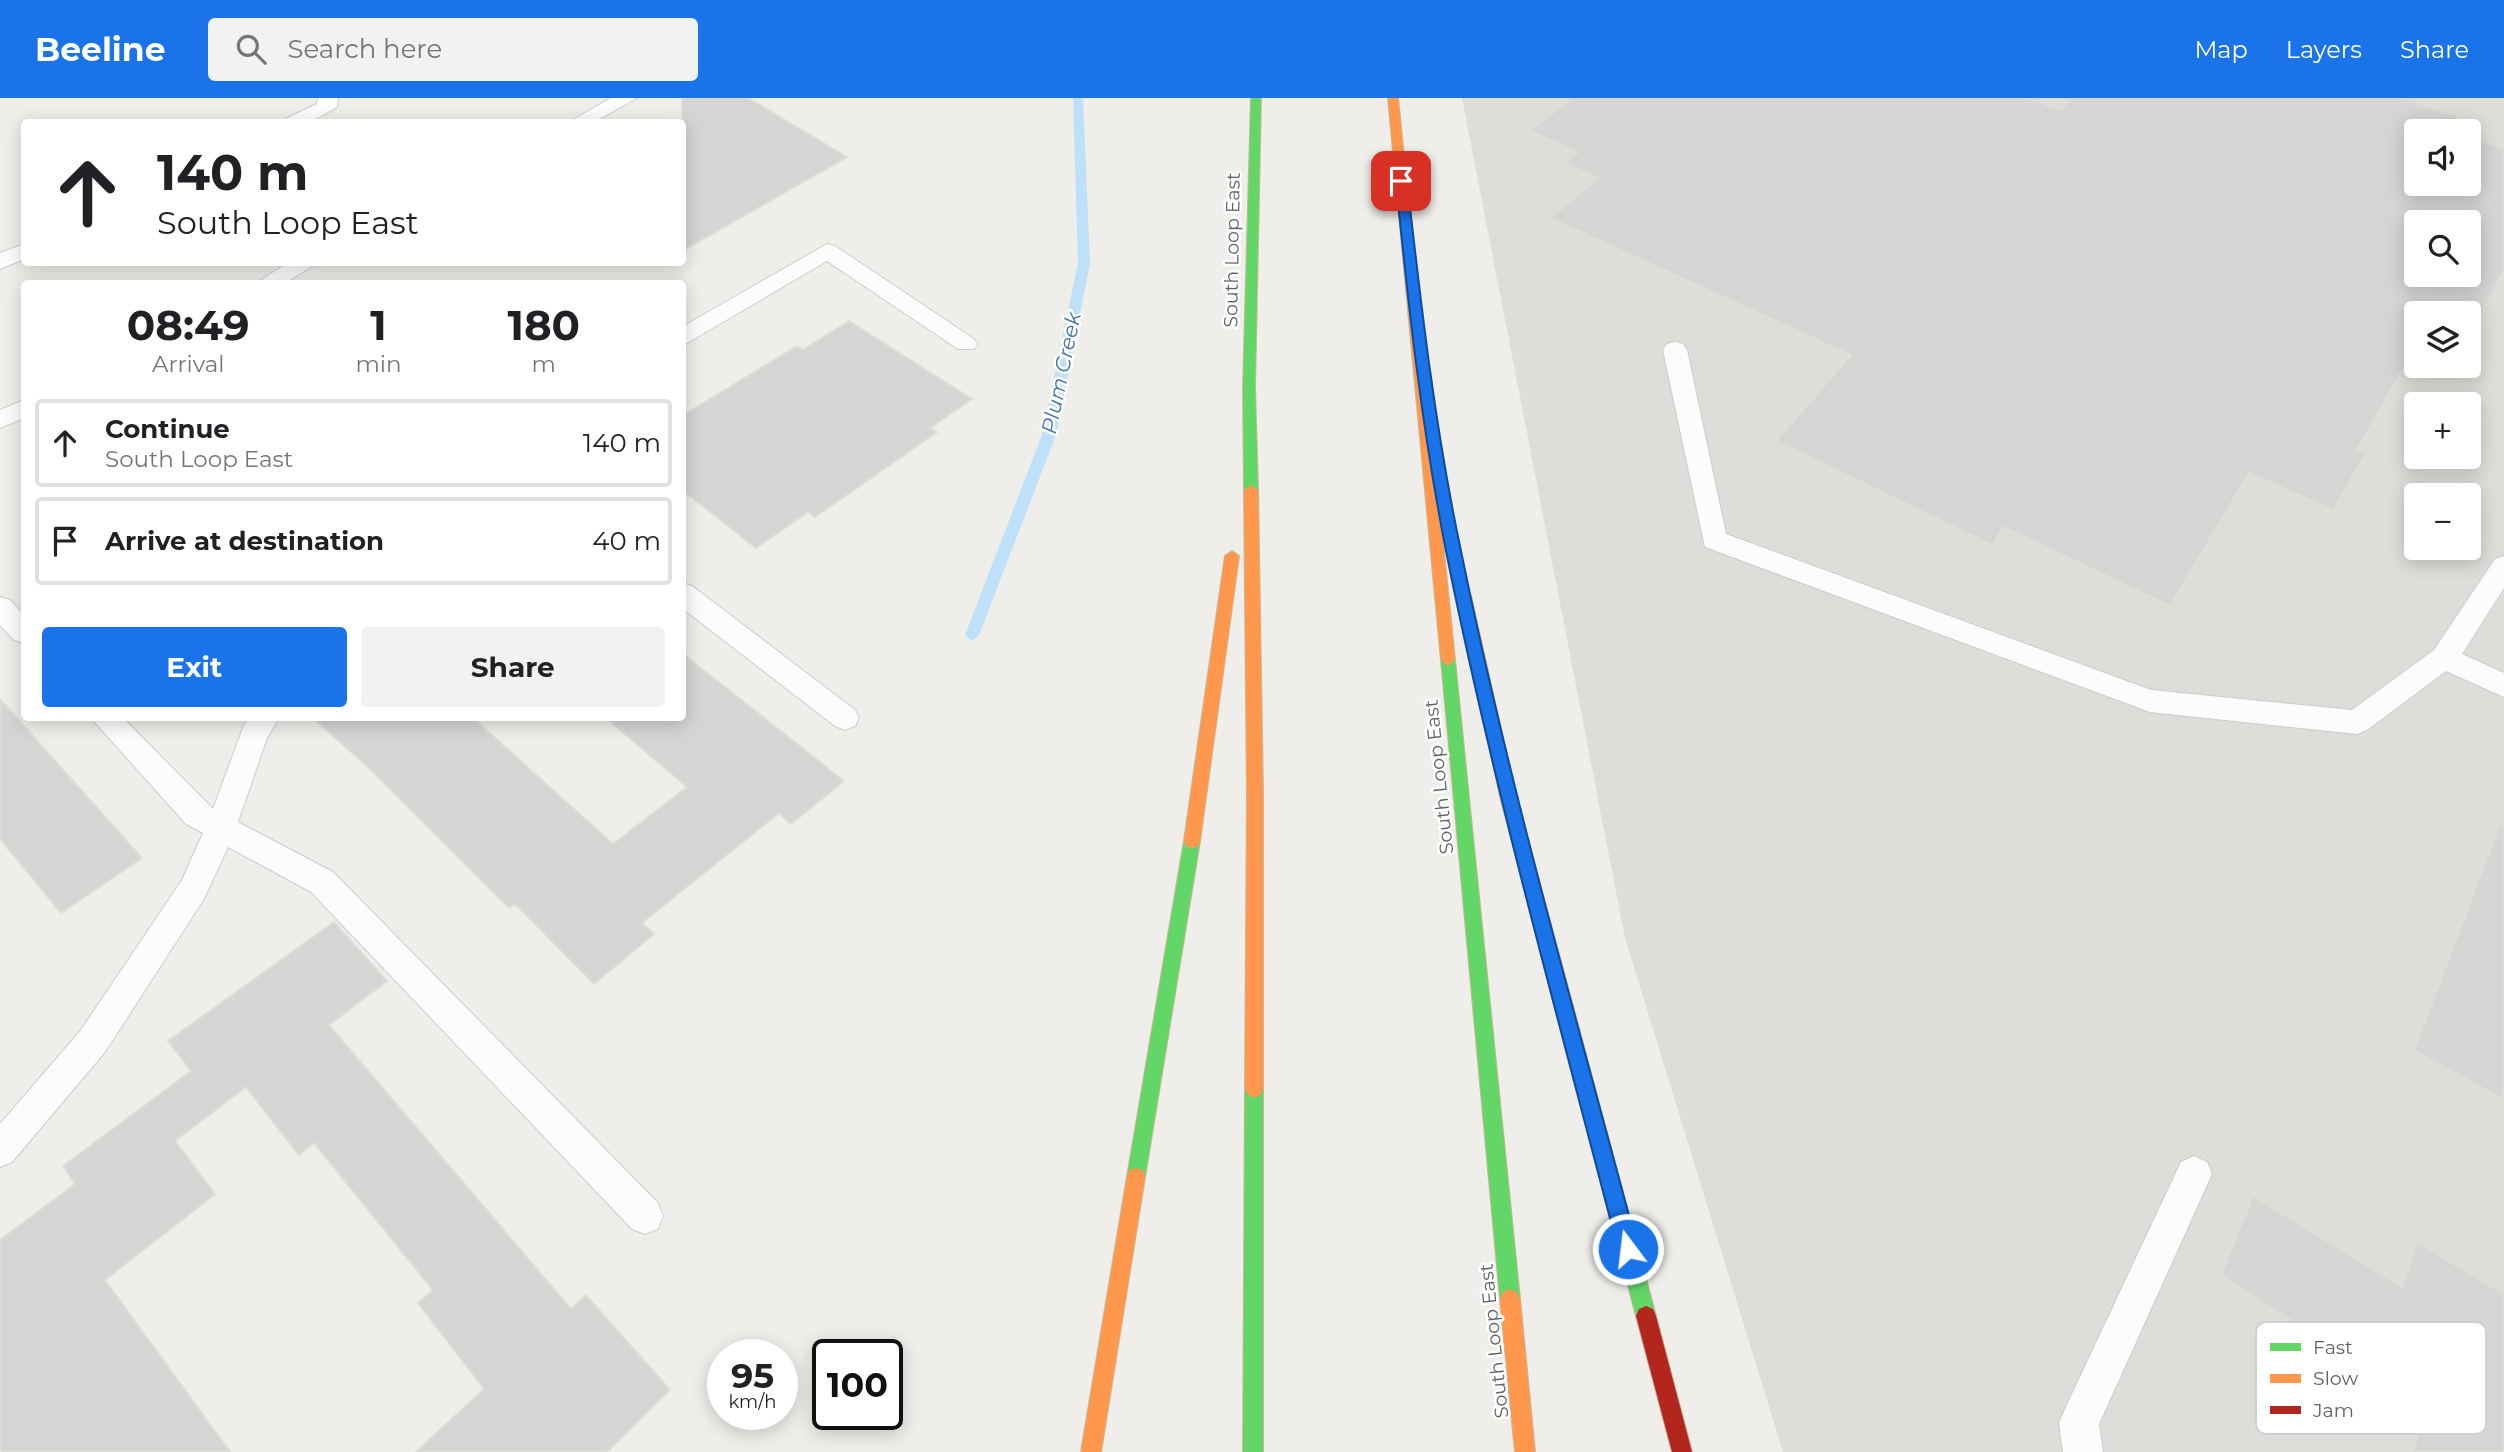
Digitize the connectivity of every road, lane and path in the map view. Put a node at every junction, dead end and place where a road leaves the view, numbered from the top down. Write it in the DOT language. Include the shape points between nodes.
graph roads {
  1 [pos="327,98"];
  2 [pos="627,98"];
  3 [pos="1256,98"];
  4 [pos="1393,98"];
  5 [pos="301,119"];
  6 [pos="585,119"];
  7 [pos="21,252"];
  8 [pos="0,262"];
  9 [pos="300,266"];
  10 [pos="276,280"];
  11 [pos="686,336"];
  12 [pos="965,344"];
  13 [pos="1419,348"];
  14 [pos="1675,350"];
  15 [pos="1250,387"];
  16 [pos="21,410"];
  17 [pos="0,420"];
  18 [pos="2504,566"];
  19 [pos="686,596"];
  20 [pos="0,607"];
  21 [pos="21,629"];
  22 [pos="2444,658"];
  23 [pos="2504,686"];
  24 [pos="845,718"];
  25 [pos="108,721"];
  26 [pos="263,721"];
  27 [pos="221,828"];
  28 [pos="0,1150"];
  29 [pos="2194,1174"];
  30 [pos="645,1216"];
  31 [pos="1091,1452"];
  32 [pos="1253,1452"];
  33 [pos="1525,1452"];
  34 [pos="1682,1452"];
  35 [pos="2083,1452"];
  1 -- 5 [label="lane" via="327,107"];
  2 -- 6 [label="lane"];
  3 -- 15 [label="highway, South Loop East"];
  4 -- 13 [label="highway, South Loop East"];
  7 -- 8 [label="lane"];
  9 -- 10 [label="lane"];
  11 -- 12 [label="lane" via="827,251"];
  13 -- 33 [label="highway, South Loop East"];
  13 -- 34 [label="highway" via="1458,569 1508,796"];
  14 -- 22 [label="lane" via="1714,540 2150,701 2357,722"];
  15 -- 31 [label="highway" via="1200,794"];
  15 -- 32 [label="highway, South Loop East" via="1255,794"];
  16 -- 17 [label="lane"];
  18 -- 22 [label="lane"];
  19 -- 24 [label="lane"];
  20 -- 21 [label="lane"];
  22 -- 23 [label="lane"];
  25 -- 27 [label="lane" via="197,815"];
  26 -- 27 [label="lane" via="254,733"];
  27 -- 28 [label="lane" via="193,888 93,1041"];
  27 -- 30 [label="lane" via="323,882"];
  29 -- 35 [label="lane" via="2079,1423"];
}
